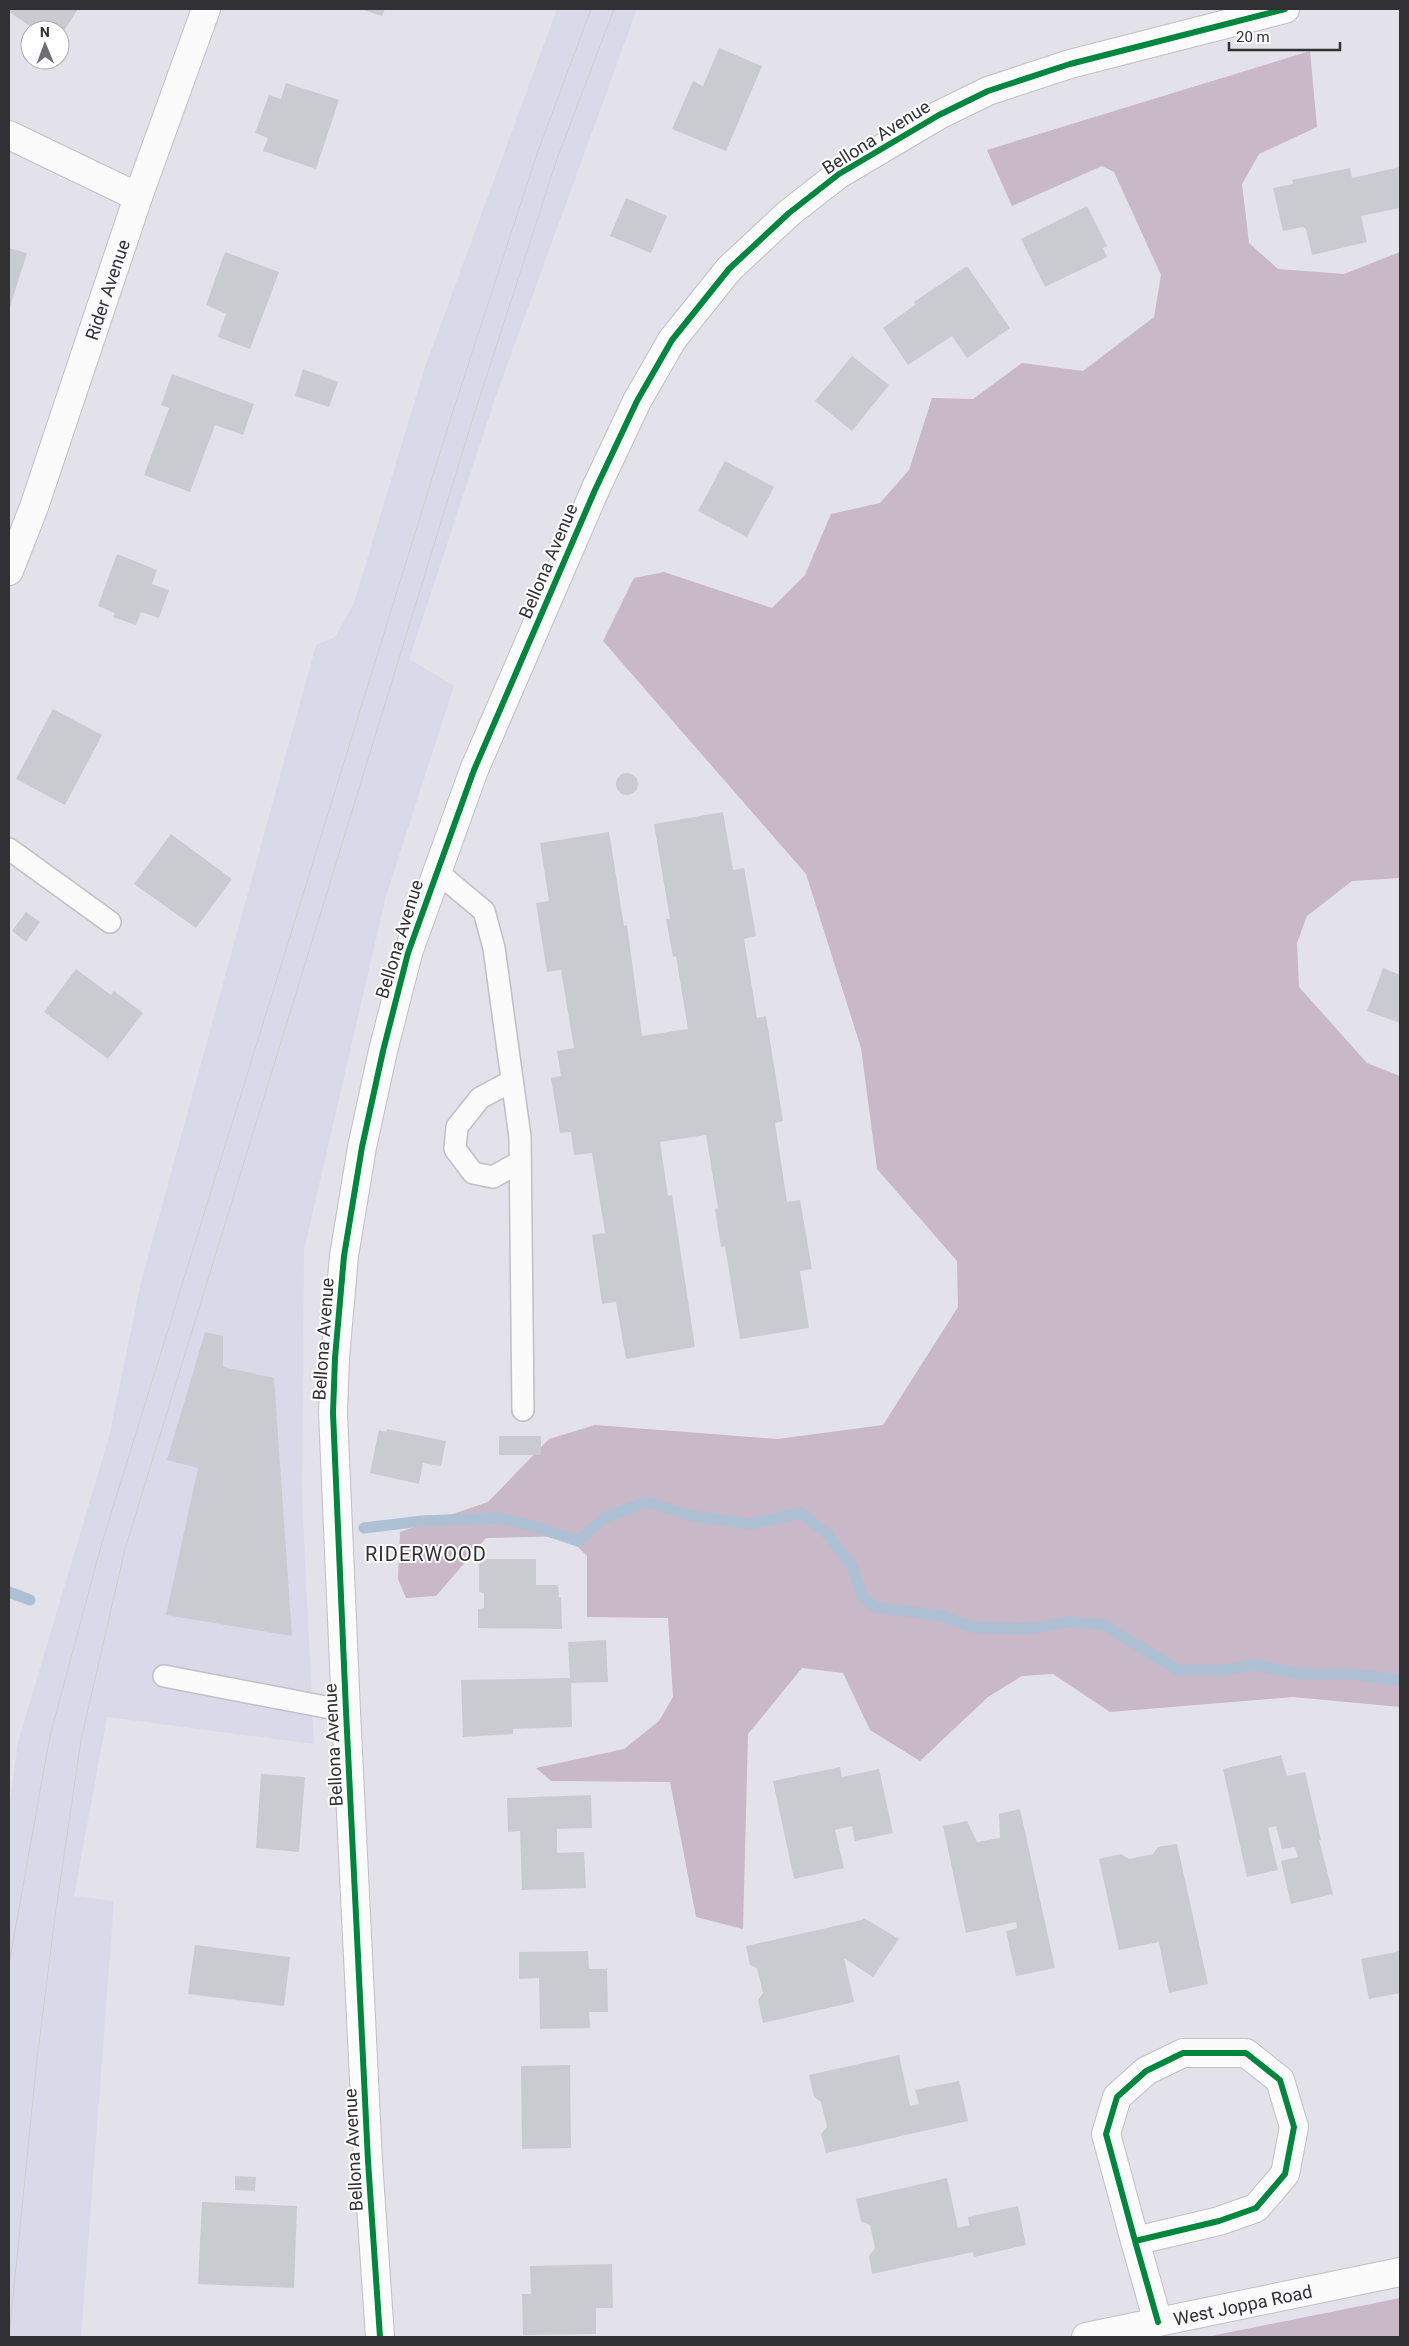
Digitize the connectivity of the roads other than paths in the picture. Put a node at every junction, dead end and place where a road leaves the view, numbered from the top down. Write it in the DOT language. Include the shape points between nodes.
graph roads {
  1 [pos="206,9"];
  2 [pos="1285,9"];
  3 [pos="9,135"];
  4 [pos="138,198"];
  5 [pos="9,571"];
  6 [pos="9,849"];
  7 [pos="436,871"];
  8 [pos="110,922"];
  9 [pos="512,1081"];
  10 [pos="520,1162"];
  11 [pos="523,1410"];
  12 [pos="164,1676"];
  13 [pos="346,1711"];
  14 [pos="1134,2242"];
  15 [pos="1400,2272"];
  16 [pos="1158,2322"];
  17 [pos="380,2337"];
  18 [pos="1086,2337"];
  1 -- 4 [label="street, Rider Avenue"];
  2 -- 7 [label="street, Bellona Avenue" via="1070,64 988,92 939,115 839,174 789,213 729,269 672,340 637,402 583,516 474,770"];
  3 -- 4 [label="street"];
  4 -- 5 [label="street, Rider Avenue" via="37,498"];
  6 -- 8 [label="lane"];
  7 -- 9 [label="lane" via="484,912 494,948"];
  7 -- 13 [label="street, Bellona Avenue" via="408,953 382,1051 344,1256 334,1358 333,1413"];
  9 -- 10 [label="lane" via="520,1136"];
  9 -- 10 [label="lane" via="480,1098 457,1127 454,1149 473,1173 492,1177"];
  10 -- 11 [label="lane"];
  12 -- 13 [label="lane"];
  13 -- 17 [label="street, Bellona Avenue"];
  14 -- 14 [label="street" via="1219,2221 1256,2208 1285,2174 1294,2127 1280,2080 1246,2054 1183,2053 1146,2071 1117,2097 1106,2134"];
  14 -- 16 [label="street"];
  15 -- 16 [label="street, West Joppa Road"];
  16 -- 18 [label="street, West Joppa Road"];
}
